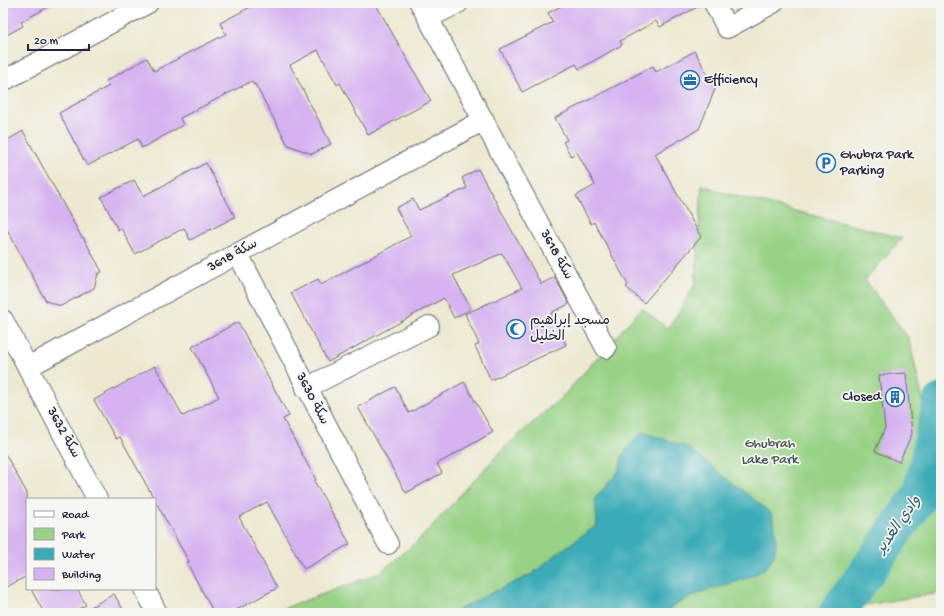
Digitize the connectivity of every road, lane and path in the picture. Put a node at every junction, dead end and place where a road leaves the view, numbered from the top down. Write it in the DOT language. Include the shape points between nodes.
graph roads {
  1 [pos="148,3"];
  2 [pos="458,3"];
  3 [pos="714,3"];
  4 [pos="773,3"];
  5 [pos="124,8"];
  6 [pos="424,11"];
  7 [pos="3,81"];
  8 [pos="484,120"];
  9 [pos="238,254"];
  10 [pos="3,320"];
  11 [pos="429,326"];
  12 [pos="606,348"];
  13 [pos="28,367"];
  14 [pos="306,388"];
  15 [pos="97,498"];
  16 [pos="388,544"];
  17 [pos="145,590"];
  18 [pos="157,613"];
  1 -- 5 [label="street"];
  2 -- 6 [label="street"];
  3 -- 4 [label="street" via="727,28"];
  5 -- 7 [label="street"];
  6 -- 8 [label="street, سكة 3618"];
  8 -- 9 [label="street, سكة 3618"];
  8 -- 12 [label="street, سكة 3618"];
  9 -- 13 [label="street, سكة 3618"];
  9 -- 14 [label="street, سكة 3630"];
  10 -- 13 [label="street"];
  11 -- 14 [label="street"];
  13 -- 15 [label="street, سكة 3632"];
  14 -- 16 [label="street, سكة 3630"];
  17 -- 18 [label="street"];
}
